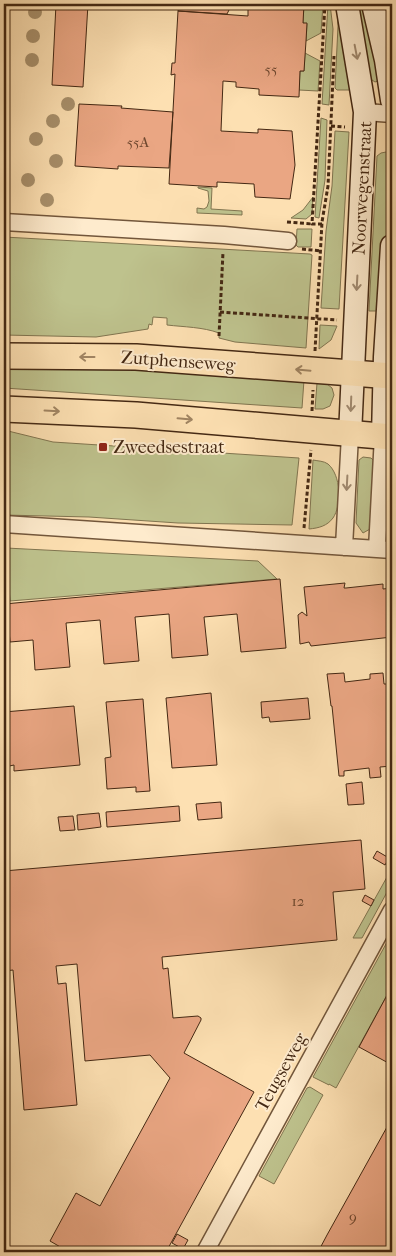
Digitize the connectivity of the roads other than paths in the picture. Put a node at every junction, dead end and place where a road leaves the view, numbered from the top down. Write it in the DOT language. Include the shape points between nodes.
graph roads {
  1 [pos="347,4"];
  2 [pos="373,4"];
  3 [pos="392,100"];
  4 [pos="365,112"];
  5 [pos="392,114"];
  6 [pos="4,222"];
  7 [pos="288,241"];
  8 [pos="392,246"];
  9 [pos="4,356"];
  10 [pos="352,373"];
  11 [pos="388,376"];
  12 [pos="4,409"];
  13 [pos="350,435"];
  14 [pos="387,437"];
  15 [pos="4,524"];
  16 [pos="344,547"];
  17 [pos="385,550"];
  18 [pos="392,910"];
  19 [pos="206,1252"];
  1 -- 4 [label="street, Noorwegenstraat, one-way"];
  2 -- 3 [label="street"];
  4 -- 5 [label="street"];
  4 -- 10 [label="street, Noorwegenstraat, one-way"];
  6 -- 7 [label="street"];
  8 -- 11 [label="street, Noorwegenstraat"];
  10 -- 9 [label="main road, Zutphenseweg, one-way" via="136,356"];
  10 -- 11 [label="main road, Zutphenseweg"];
  10 -- 13 [label="street, one-way"];
  11 -- 14 [label="street"];
  12 -- 13 [label="main road, one-way" via="136,415"];
  13 -- 14 [label="main road"];
  13 -- 16 [label="street, one-way"];
  14 -- 17 [label="street"];
  15 -- 16 [label="street"];
  16 -- 17 [label="street"];
  18 -- 19 [label="street, Teugseweg"];
}
